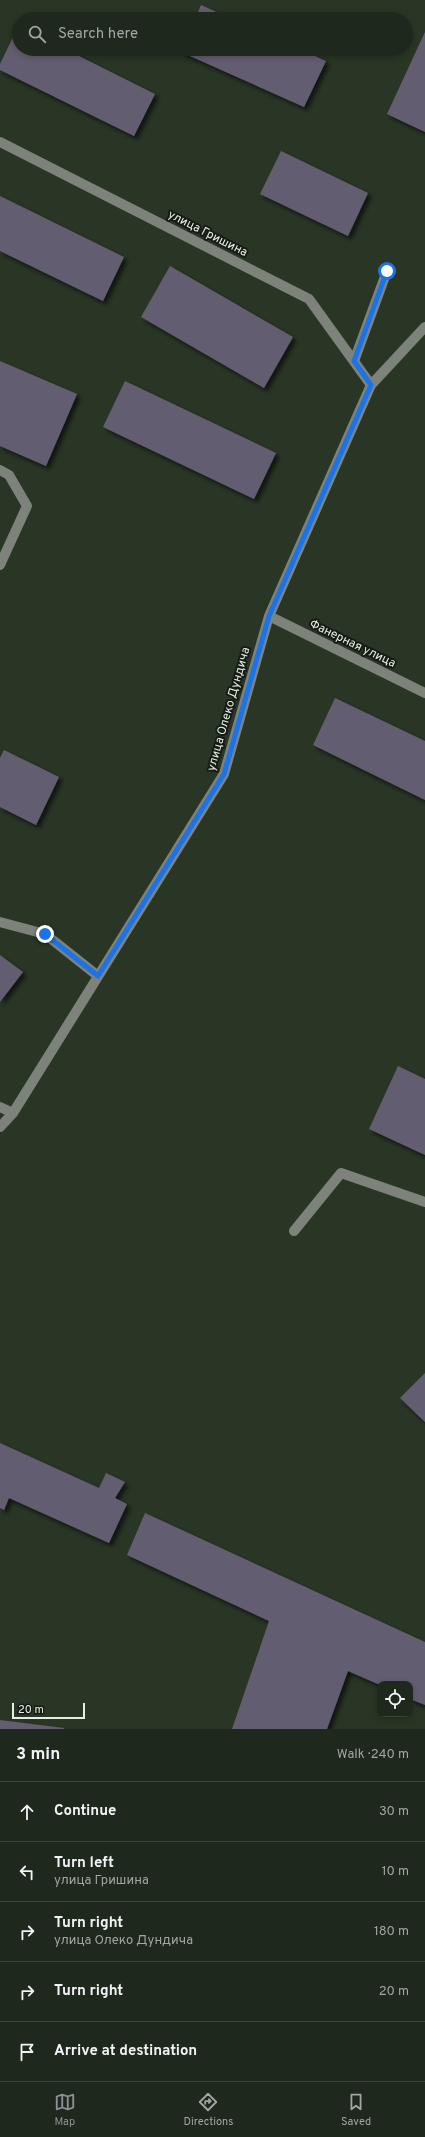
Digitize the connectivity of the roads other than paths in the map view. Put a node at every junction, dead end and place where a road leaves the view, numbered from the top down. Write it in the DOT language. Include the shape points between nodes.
graph roads {
  1 [pos="0,142"];
  2 [pos="387,271"];
  3 [pos="425,327"];
  4 [pos="354,361"];
  5 [pos="371,385"];
  6 [pos="0,470"];
  7 [pos="0,565"];
  8 [pos="269,616"];
  9 [pos="425,693"];
  10 [pos="0,922"];
  11 [pos="98,976"];
  12 [pos="0,1107"];
  13 [pos="13,1113"];
  14 [pos="0,1127"];
  15 [pos="425,1202"];
  16 [pos="294,1231"];
  1 -- 4 [label="street, улица Гришина" via="309,299"];
  2 -- 4 [label="street"];
  3 -- 5 [label="street, улица Олеко Дундича"];
  4 -- 5 [label="street, улица Гришина"];
  5 -- 8 [label="street, улица Олеко Дундича"];
  6 -- 7 [label="street" via="9,475 27,506"];
  8 -- 9 [label="street, Фанерная улица"];
  8 -- 11 [label="street, улица Олеко Дундича" via="224,774"];
  10 -- 11 [label="street" via="45,934"];
  11 -- 13 [label="street, улица Олеко Дундича"];
  12 -- 13 [label="street"];
  13 -- 14 [label="street, улица Олеко Дундича"];
  15 -- 16 [label="street" via="341,1173"];
}
